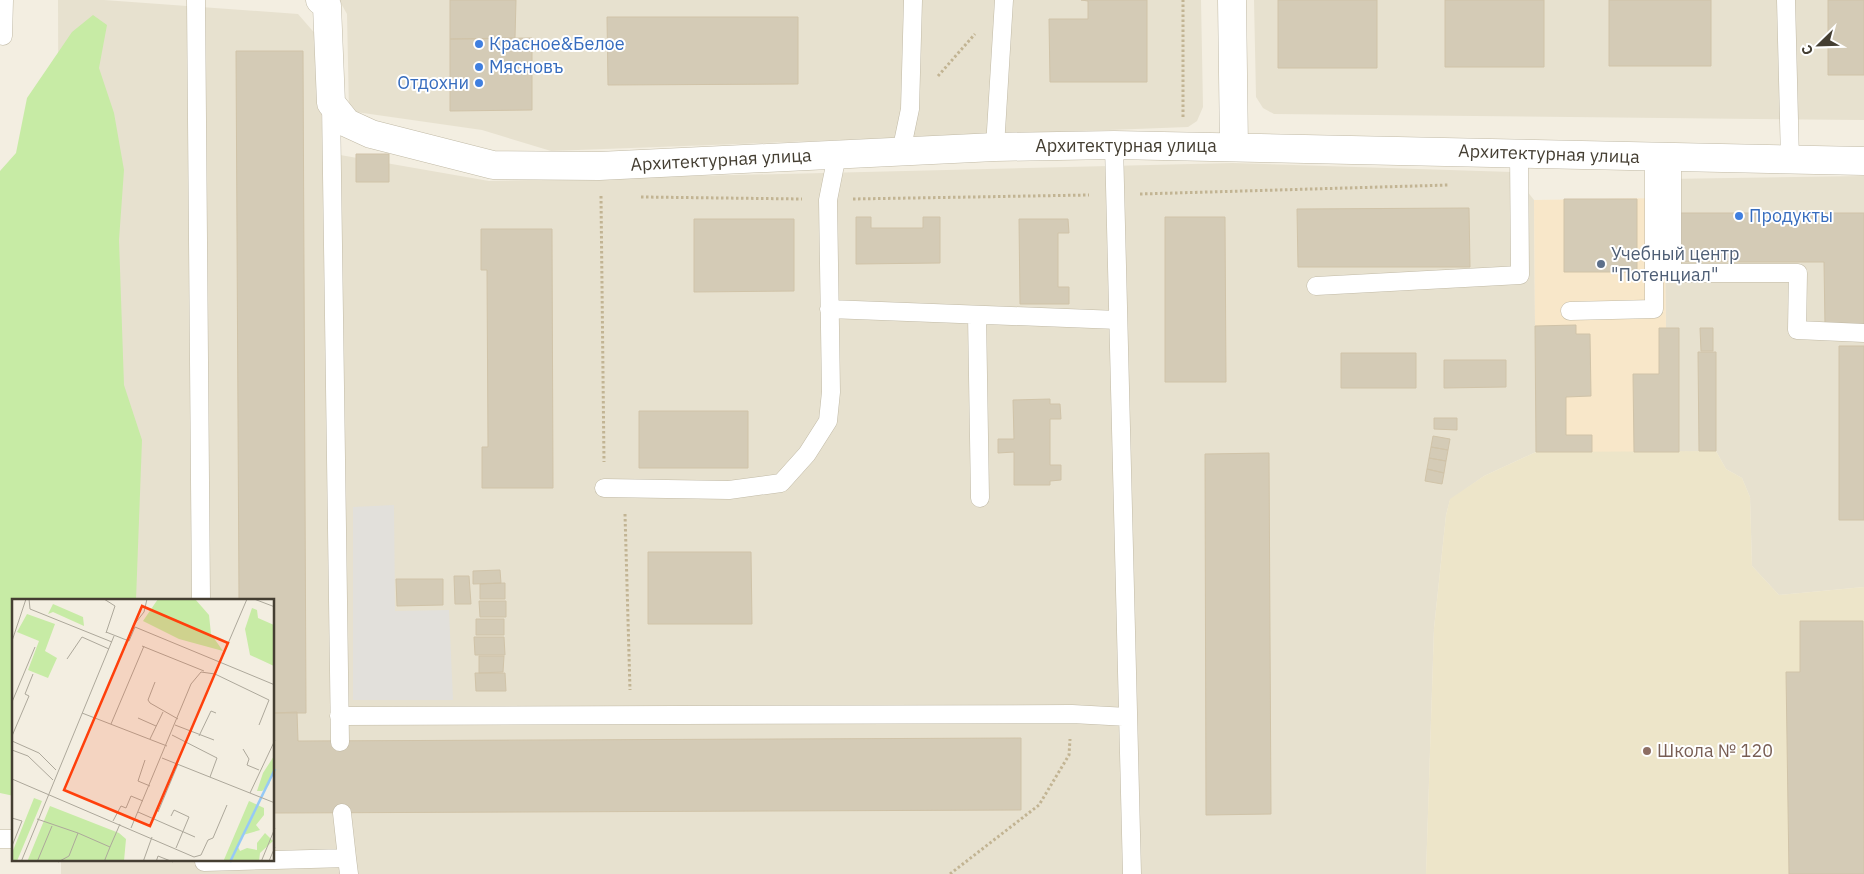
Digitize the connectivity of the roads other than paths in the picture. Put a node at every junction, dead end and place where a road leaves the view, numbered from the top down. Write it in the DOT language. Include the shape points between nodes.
graph roads {
  1 [pos="4,0"];
  2 [pos="196,0"];
  3 [pos="320,0"];
  4 [pos="913,0"];
  5 [pos="1003,0"];
  6 [pos="1232,0"];
  7 [pos="1786,0"];
  8 [pos="3,36"];
  9 [pos="331,103"];
  10 [pos="1114,145"];
  11 [pos="1234,146"];
  12 [pos="995,147"];
  13 [pos="901,152"];
  14 [pos="1519,152"];
  15 [pos="837,155"];
  16 [pos="1663,157"];
  17 [pos="1790,160"];
  18 [pos="1864,161"];
  19 [pos="1316,286"];
  20 [pos="829,309"];
  21 [pos="1570,311"];
  22 [pos="977,315"];
  23 [pos="1118,320"];
  24 [pos="1864,333"];
  25 [pos="604,488"];
  26 [pos="980,498"];
  27 [pos="201,599"];
  28 [pos="339,716"];
  29 [pos="1128,717"];
  30 [pos="340,742"];
  31 [pos="342,812"];
  32 [pos="275,860"];
  33 [pos="235,862"];
  34 [pos="200,864"];
  35 [pos="348,866"];
  36 [pos="1132,874"];
  1 -- 8 [label="lane"];
  2 -- 27 [label="lane"];
  3 -- 9 [label="street" via="327,6"];
  4 -- 13 [label="lane" via="910,109"];
  5 -- 12 [label="lane"];
  6 -- 11 [label="street, Архитектурная улица"];
  7 -- 17 [label="lane"];
  9 -- 15 [label="street, Архитектурная улица" via="346,123 371,134 493,165 599,166"];
  9 -- 28 [label="lane"];
  10 -- 11 [label="street, Архитектурная улица"];
  10 -- 12 [label="street, Архитектурная улица"];
  10 -- 23 [label="lane"];
  11 -- 14 [label="street, Архитектурная улица"];
  12 -- 13 [label="street, Архитектурная улица"];
  13 -- 15 [label="street, Архитектурная улица"];
  14 -- 16 [label="street, Архитектурная улица"];
  14 -- 19 [label="lane" via="1520,275"];
  15 -- 20 [label="lane" via="828,200"];
  16 -- 17 [label="street, Архитектурная улица"];
  16 -- 21 [label="lane" via="1654,309"];
  16 -- 24 [label="lane" via="1672,273 1798,273 1797,330"];
  17 -- 18 [label="street, Архитектурная улица"];
  20 -- 22 [label="lane"];
  20 -- 25 [label="lane" via="828,421 807,454 781,483 730,490"];
  22 -- 23 [label="lane"];
  22 -- 26 [label="lane"];
  23 -- 29 [label="lane"];
  28 -- 29 [label="lane" via="1072,714"];
  28 -- 30 [label="lane"];
  29 -- 36 [label="lane"];
  31 -- 35 [label="lane"];
  32 -- 35 [label="lane"];
  33 -- 34 [label="lane"];
}
